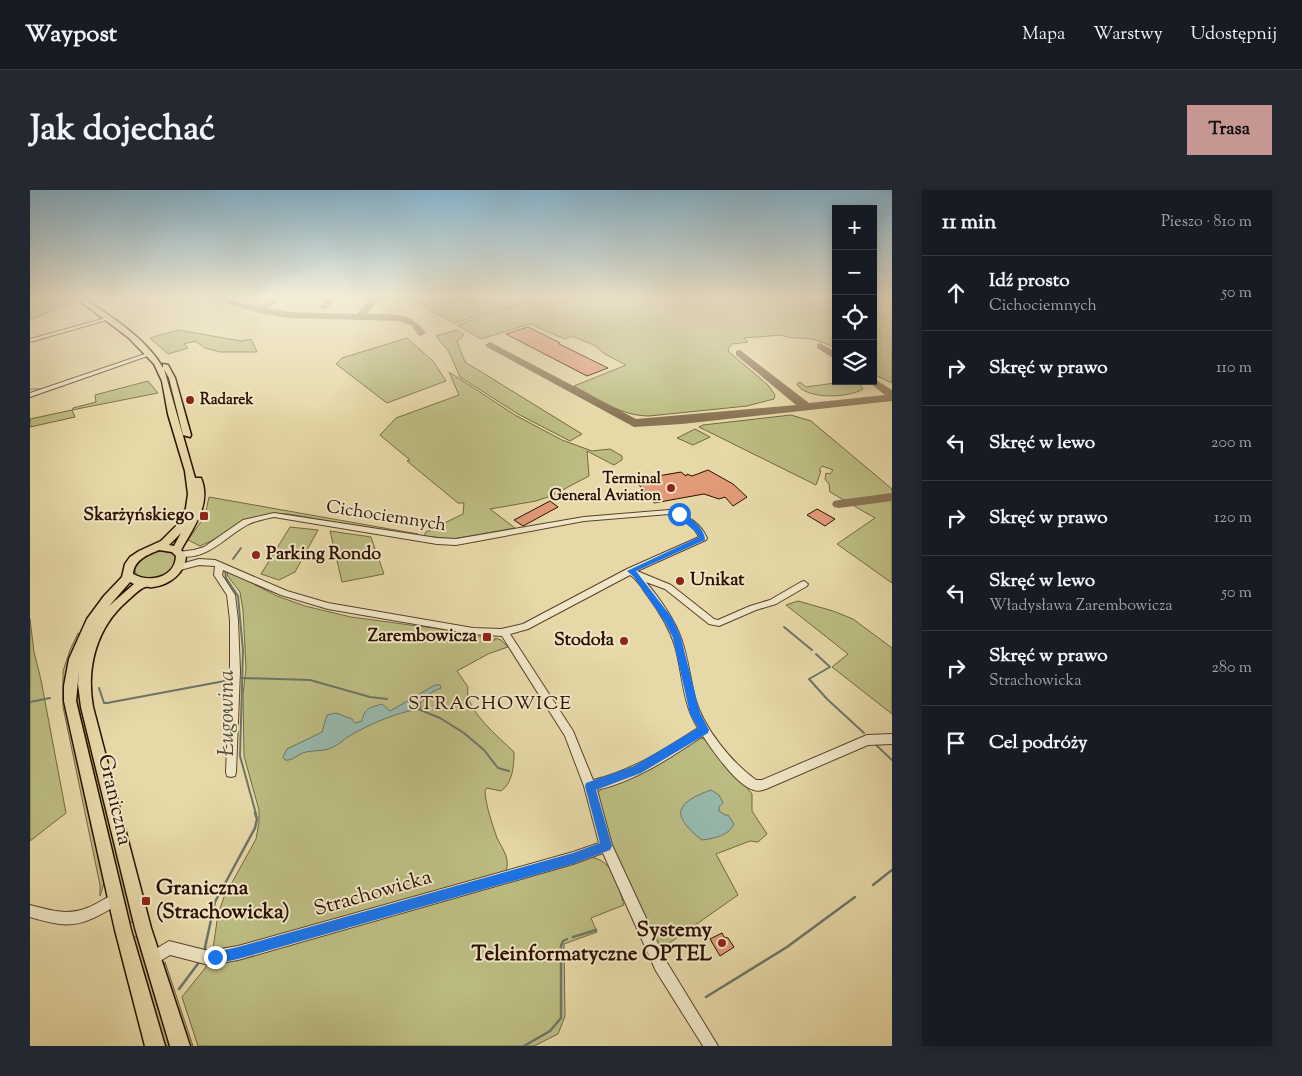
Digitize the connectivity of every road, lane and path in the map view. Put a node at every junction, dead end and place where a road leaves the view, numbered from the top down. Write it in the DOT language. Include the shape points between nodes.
graph roads {
  1 [pos="44,337"];
  2 [pos="130,337"];
  3 [pos="135,337"];
  4 [pos="30,341"];
  5 [pos="150,354"];
  6 [pos="30,395"];
  7 [pos="175,408"];
  8 [pos="160,547"];
  9 [pos="179,551"];
  10 [pos="220,564"];
  11 [pos="180,567"];
  12 [pos="634,573"];
  13 [pos="128,576"];
  14 [pos="142,584"];
  15 [pos="804,584"];
  16 [pos="505,633"];
  17 [pos="704,730"];
  18 [pos="892,739"];
  19 [pos="231,772"];
  20 [pos="590,786"];
  21 [pos="606,846"];
  22 [pos="115,900"];
  23 [pos="30,911"];
  24 [pos="194,955"];
  25 [pos="152,959"];
  26 [pos="155,1046"];
  27 [pos="180,1046"];
  28 [pos="711,1046"];
  1 -- 4 [label="street"];
  2 -- 5 [label="main road"];
  3 -- 7 [label="main road" via="162,359 172,378"];
  5 -- 6 [label="street"];
  5 -- 7 [label="main road"];
  7 -- 8 [label="main road" via="193,500 182,523 169,541"];
  7 -- 9 [label="main road" via="201,497"];
  8 -- 9 [label="main road"];
  8 -- 13 [label="main road, Graniczna" via="131,562"];
  9 -- 11 [label="main road" via="184,560"];
  9 -- 12 [label="street, Cichociemnych" via="194,553 246,522 274,515 456,542 584,519 670,512 684,517 700,531 703,538"];
  10 -- 11 [label="street" via="199,562"];
  10 -- 16 [label="street" via="284,593 328,606"];
  10 -- 19 [label="street" via="218,575 231,595 234,620"];
  11 -- 14 [label="main road" via="163,580"];
  12 -- 15 [label="street" via="668,587 712,622 719,623 773,602"];
  12 -- 16 [label="street" via="525,627"];
  12 -- 17 [label="street" via="669,620 677,638 695,714"];
  13 -- 14 [label="main road"];
  13 -- 22 [label="main road, Graniczna" via="87,629 75,655 70,683 72,712"];
  14 -- 25 [label="main road, Graniczna" via="125,595 102,624 88,656 84,688"];
  16 -- 20 [label="street" via="569,734"];
  17 -- 18 [label="street" via="740,773 756,786 867,740"];
  17 -- 20 [label="street" via="637,770"];
  20 -- 21 [label="street"];
  21 -- 24 [label="street, Strachowicka" via="238,953 209,958"];
  21 -- 28 [label="street" via="661,966"];
  22 -- 23 [label="street" via="75,919"];
  22 -- 26 [label="main road, Graniczna"];
  24 -- 25 [label="street, Strachowicka" via="169,948"];
  25 -- 27 [label="main road, Graniczna"];
}
